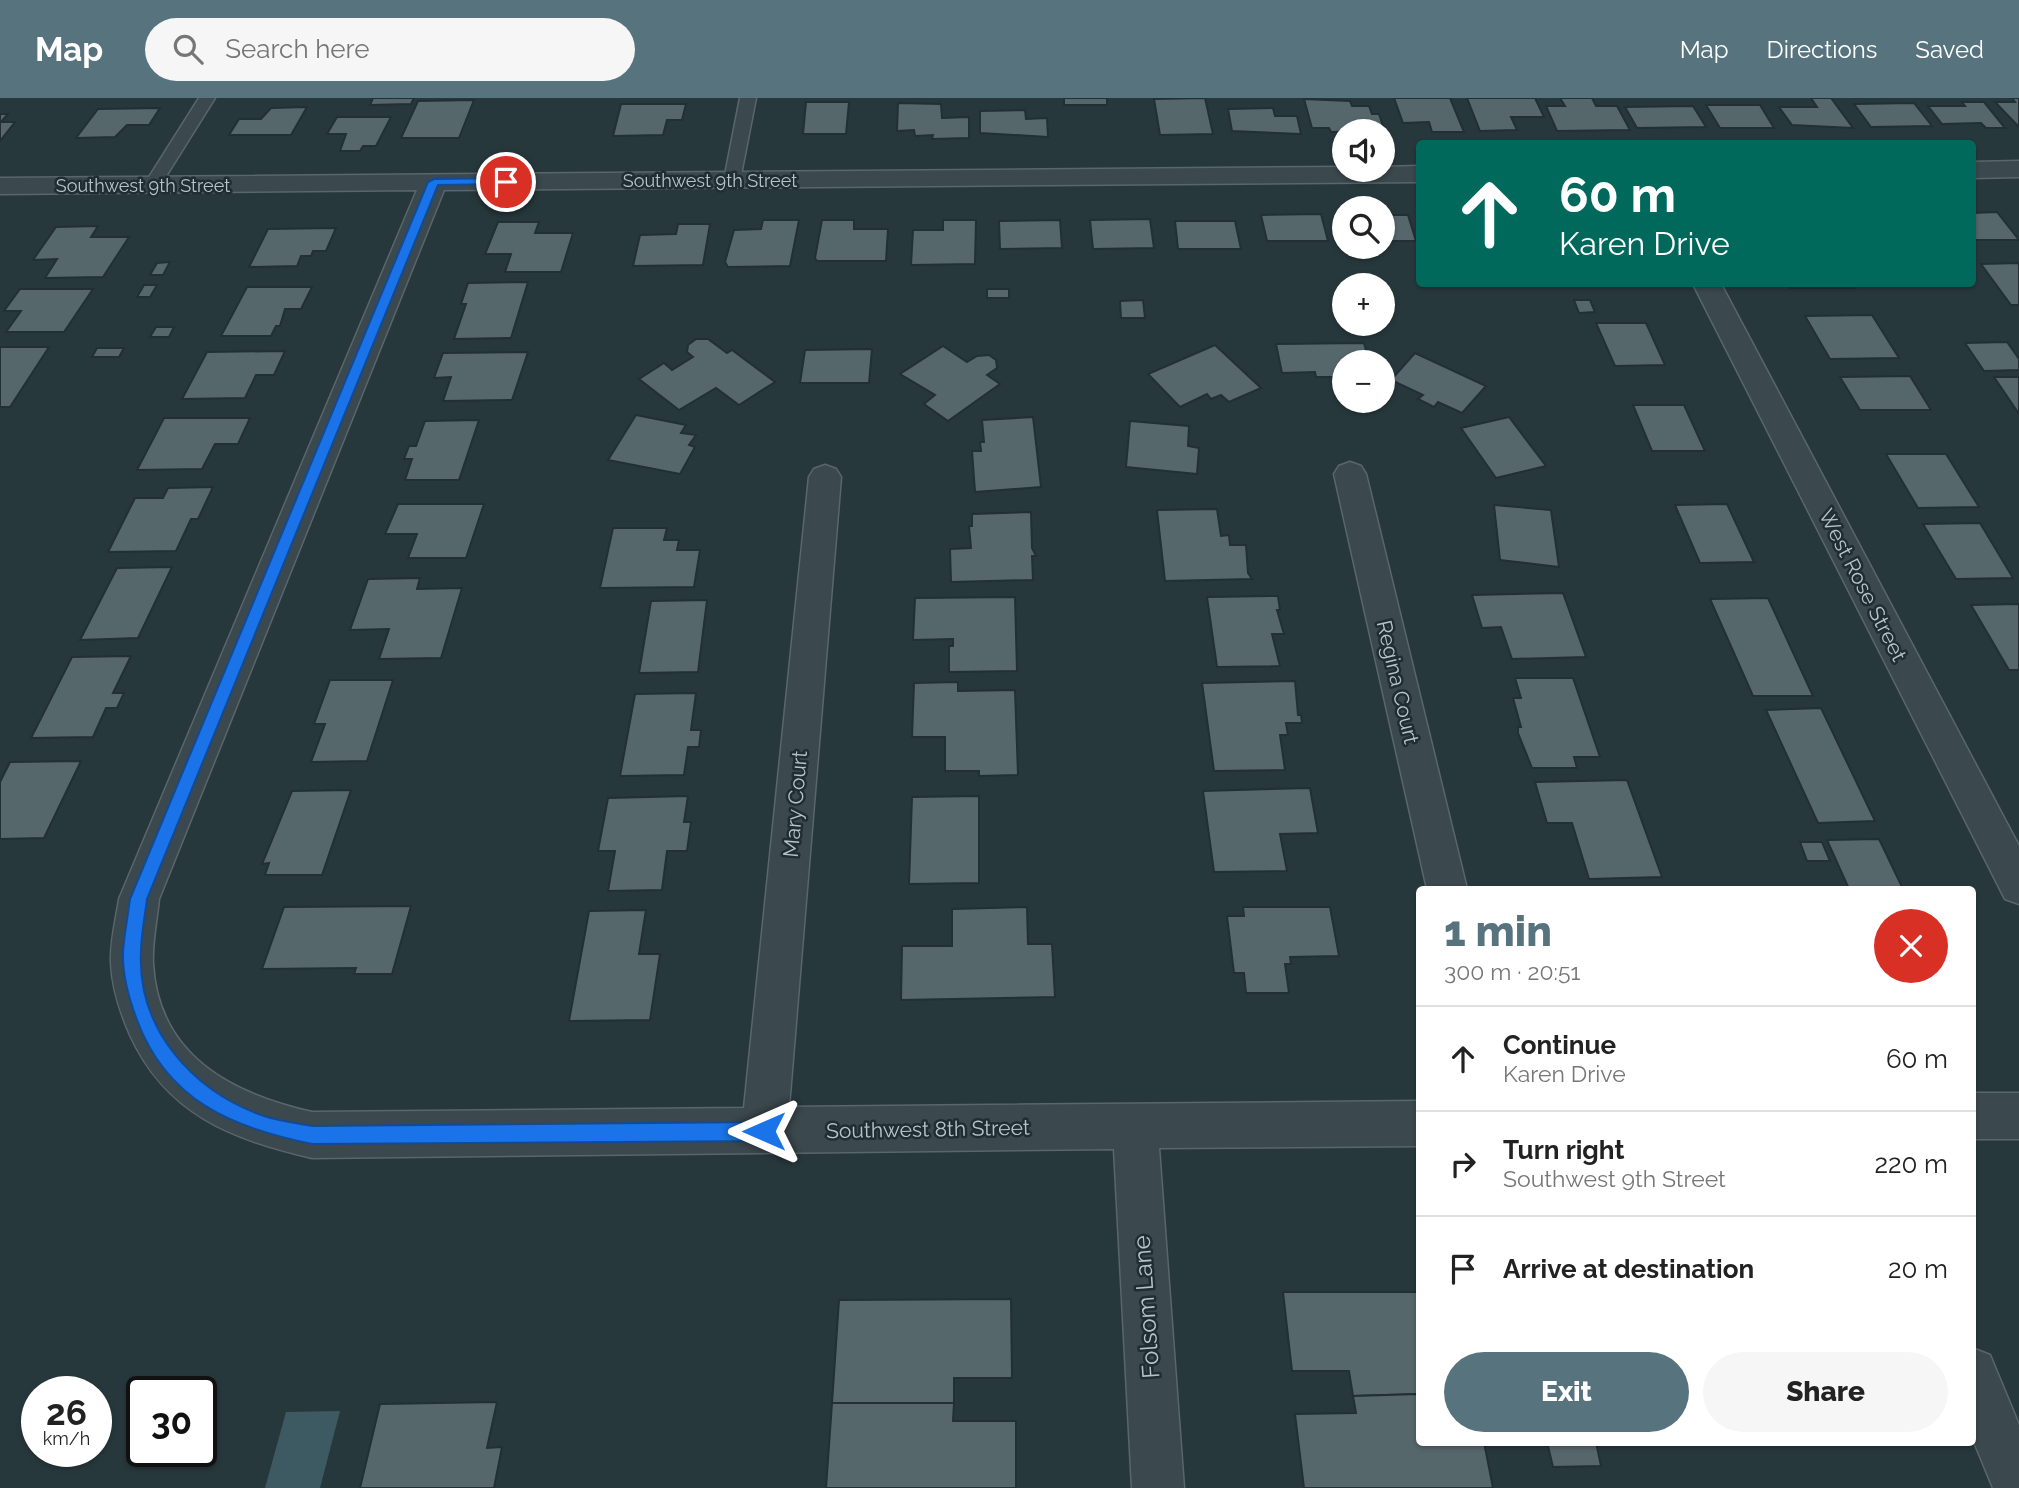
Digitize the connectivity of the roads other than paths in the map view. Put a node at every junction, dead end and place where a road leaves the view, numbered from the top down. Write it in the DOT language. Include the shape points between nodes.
graph roads {
  1 [pos="207,98"];
  2 [pos="747,98"];
  3 [pos="2019,169"];
  4 [pos="1976,170"];
  5 [pos="1416,174"];
  6 [pos="732,180"];
  7 [pos="434,182"];
  8 [pos="152,185"];
  9 [pos="4,191"];
  10 [pos="1709,287"];
  11 [pos="1350,474"];
  12 [pos="825,477"];
  13 [pos="1446,886"];
  14 [pos="2019,886"];
  15 [pos="1976,1116"];
  16 [pos="2019,1116"];
  17 [pos="1416,1123"];
  18 [pos="1135,1127"];
  19 [pos="764,1131"];
  20 [pos="1976,1383"];
  21 [pos="1158,1488"];
  22 [pos="2019,1488"];
  1 -- 8 [label="lane"];
  2 -- 6 [label="lane"];
  3 -- 4 [label="street"];
  5 -- 6 [label="street, Southwest 9th Street"];
  6 -- 7 [label="street, Southwest 9th Street"];
  7 -- 8 [label="street, Southwest 9th Street"];
  7 -- 19 [label="street, Southwest 8th Street" via="139,899 132,954 136,994 154,1042 179,1074 211,1101 264,1125 312,1135"];
  8 -- 9 [label="street, Southwest 9th Street"];
  10 -- 14 [label="street, West Rose Street"];
  11 -- 13 [label="street, Regina Court"];
  12 -- 19 [label="street, Mary Court"];
  15 -- 16 [label="street"];
  17 -- 18 [label="street, Southwest 8th Street"];
  18 -- 19 [label="street, Southwest 8th Street"];
  18 -- 21 [label="street, Folsom Lane"];
  20 -- 22 [label="street"];
}
